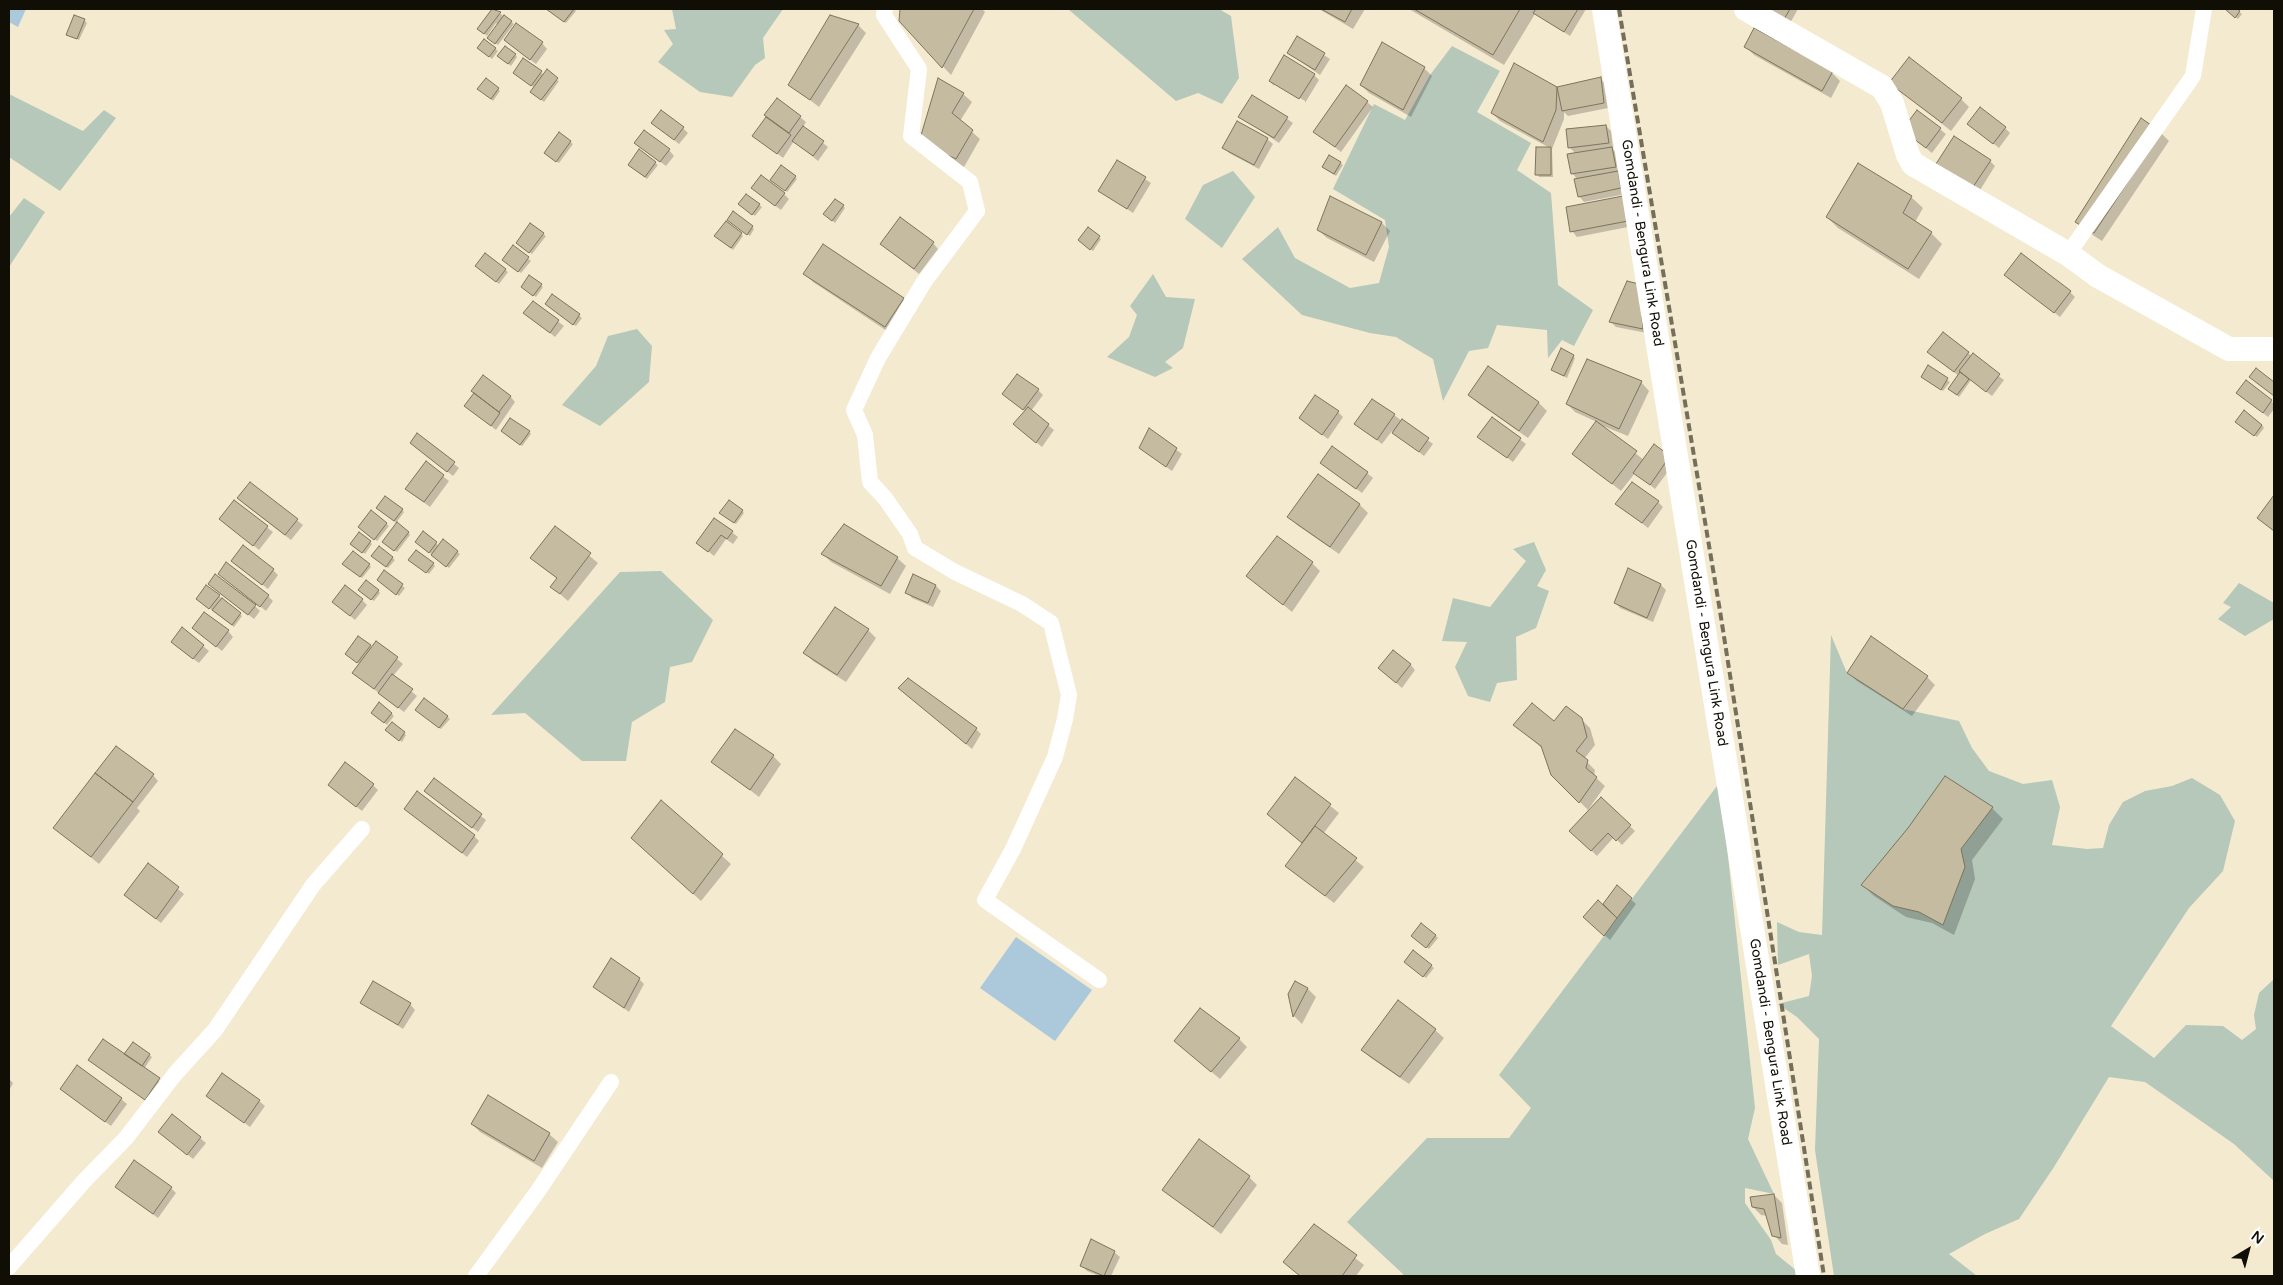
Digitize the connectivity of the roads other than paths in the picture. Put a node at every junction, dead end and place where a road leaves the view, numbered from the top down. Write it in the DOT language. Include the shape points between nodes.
graph roads {
  1 [pos="885,9"];
  2 [pos="1604,9"];
  3 [pos="1746,9"];
  4 [pos="2204,9"];
  5 [pos="2068,254"];
  6 [pos="2274,349"];
  7 [pos="362,829"];
  8 [pos="1099,980"];
  9 [pos="611,1082"];
  10 [pos="9,1267"];
  11 [pos="476,1276"];
  12 [pos="1808,1276"];
  1 -- 8 [label="street" via="884,15 919,69 910,136 970,182 977,211 924,282 878,358 854,410 865,435 870,482 910,534 914,548 1022,604 1051,623 1069,695 1065,719 1054,757 1013,849 985,900"];
  2 -- 12 [label="main road, Gomdandi - Bengura Link Road"];
  3 -- 5 [label="main road" via="1882,87 1892,103 1908,155 1914,164"];
  4 -- 5 [label="street" via="2193,76"];
  5 -- 6 [label="main road" via="2098,276 2229,349"];
  7 -- 10 [label="street" via="313,885 214,1030 126,1138"];
  9 -- 11 [label="street"];
}
